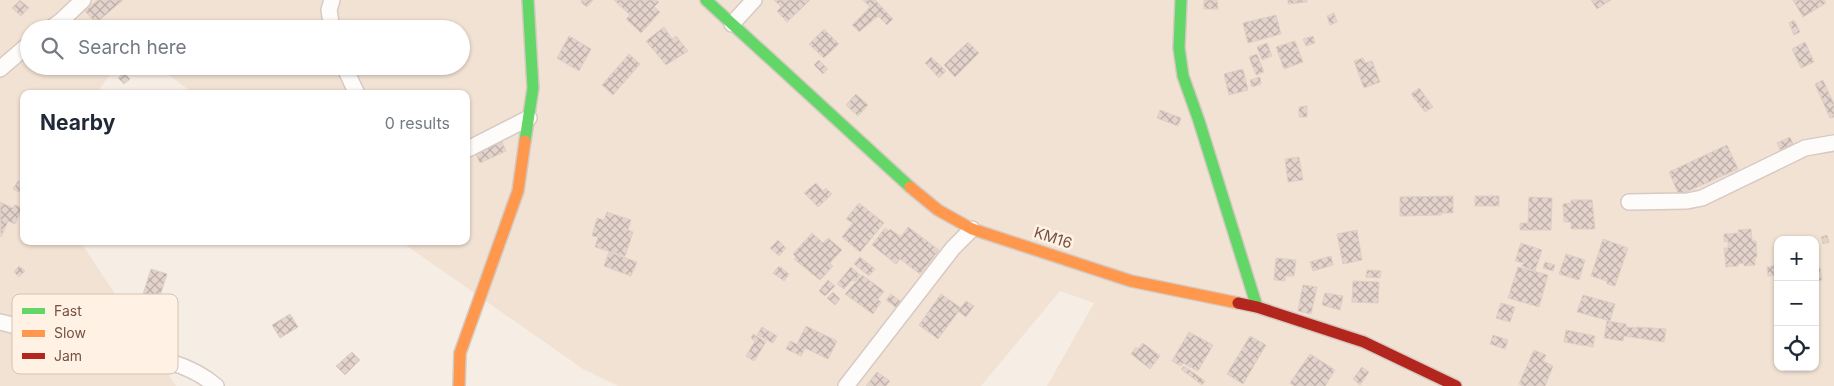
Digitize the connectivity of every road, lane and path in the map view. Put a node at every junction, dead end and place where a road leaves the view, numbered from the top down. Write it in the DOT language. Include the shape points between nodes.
graph roads {
  1 [pos="83,0"];
  2 [pos="332,0"];
  3 [pos="528,0"];
  4 [pos="706,0"];
  5 [pos="754,0"];
  6 [pos="1181,0"];
  7 [pos="62,20"];
  8 [pos="330,20"];
  9 [pos="732,24"];
  10 [pos="20,52"];
  11 [pos="0,69"];
  12 [pos="348,75"];
  13 [pos="355,90"];
  14 [pos="529,118"];
  15 [pos="1834,143"];
  16 [pos="470,148"];
  17 [pos="1629,202"];
  18 [pos="972,229"];
  19 [pos="1257,307"];
  20 [pos="178,364"];
  21 [pos="216,386"];
  22 [pos="459,386"];
  23 [pos="846,386"];
  24 [pos="1456,386"];
  1 -- 7 [label="street"];
  2 -- 8 [label="street" via="328,10"];
  3 -- 14 [label="street" via="533,88"];
  4 -- 9 [label="street, KM16"];
  5 -- 9 [label="street"];
  6 -- 19 [label="street" via="1179,59"];
  9 -- 18 [label="street, KM16" via="911,188 938,210"];
  10 -- 11 [label="street"];
  12 -- 13 [label="street"];
  14 -- 16 [label="street"];
  14 -- 22 [label="street" via="518,191 460,352"];
  15 -- 17 [label="street" via="1805,148 1702,198"];
  18 -- 19 [label="street, KM16" via="1131,281"];
  18 -- 23 [label="street" via="953,248"];
  19 -- 24 [label="street, KM16" via="1364,342"];
  20 -- 21 [label="street"];
}
